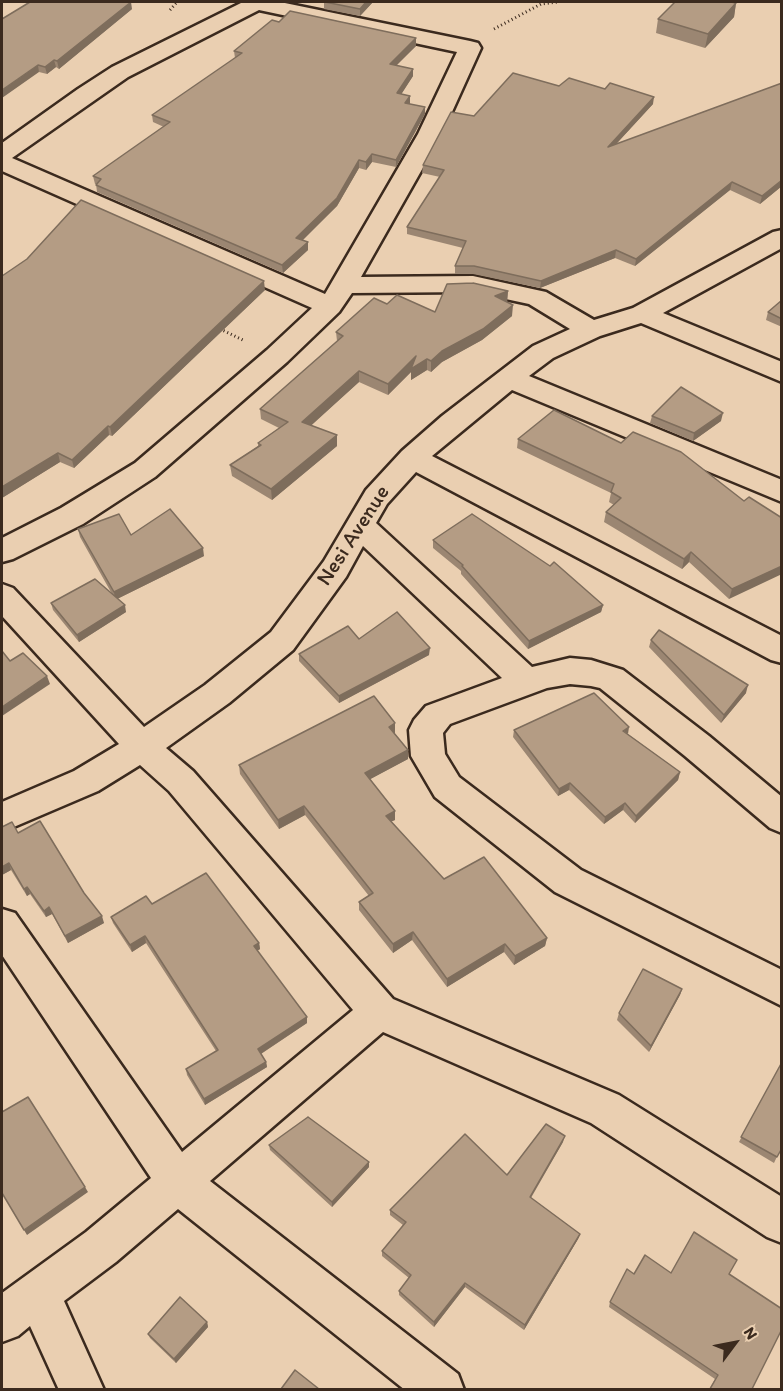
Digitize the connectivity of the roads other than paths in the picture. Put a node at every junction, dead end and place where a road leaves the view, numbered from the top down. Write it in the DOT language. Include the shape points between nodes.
graph roads {
  1 [pos="258,2"];
  2 [pos="2,154"];
  3 [pos="2,162"];
  4 [pos="782,237"];
  5 [pos="337,296"];
  6 [pos="642,314"];
  7 [pos="591,330"];
  8 [pos="782,373"];
  9 [pos="508,378"];
  10 [pos="412,458"];
  11 [pos="782,492"];
  12 [pos="360,525"];
  13 [pos="2,552"];
  14 [pos="2,597"];
  15 [pos="782,651"];
  16 [pos="526,682"];
  17 [pos="142,747"];
  18 [pos="2,817"];
  19 [pos="782,818"];
  20 [pos="2,925"];
  21 [pos="782,989"];
  22 [pos="379,1012"];
  23 [pos="178,1182"];
  24 [pos="782,1222"];
  25 [pos="38,1293"];
  26 [pos="2,1320"];
  27 [pos="82,1389"];
  28 [pos="442,1389"];
  1 -- 2 [label="street" via="120,72"];
  1 -- 5 [label="street" via="470,48 430,134"];
  3 -- 5 [label="street"];
  4 -- 6 [label="street, Nesi Avenue"];
  5 -- 7 [label="street" via="473,284 537,297"];
  5 -- 13 [label="street" via="277,356 145,470 72,516"];
  6 -- 7 [label="street, Nesi Avenue"];
  6 -- 8 [label="street"];
  7 -- 9 [label="street, Nesi Avenue" via="543,352"];
  9 -- 10 [label="street, Nesi Avenue"];
  9 -- 11 [label="street"];
  10 -- 12 [label="street, Nesi Avenue" via="376,497"];
  10 -- 15 [label="street"];
  12 -- 16 [label="street"];
  12 -- 17 [label="street, Nesi Avenue" via="335,569 282,640 217,694"];
  14 -- 17 [label="street"];
  16 -- 19 [label="street" via="570,671 611,679"];
  16 -- 21 [label="street" via="438,715 426,730 428,756 447,787 568,881"];
  17 -- 18 [label="street, Nesi Avenue" via="86,781"];
  17 -- 22 [label="street" via="181,781"];
  20 -- 23 [label="street"];
  22 -- 23 [label="street"];
  22 -- 24 [label="street" via="605,1108"];
  23 -- 25 [label="street" via="101,1247"];
  23 -- 28 [label="street"];
  25 -- 26 [label="street"];
  25 -- 27 [label="street"];
}
